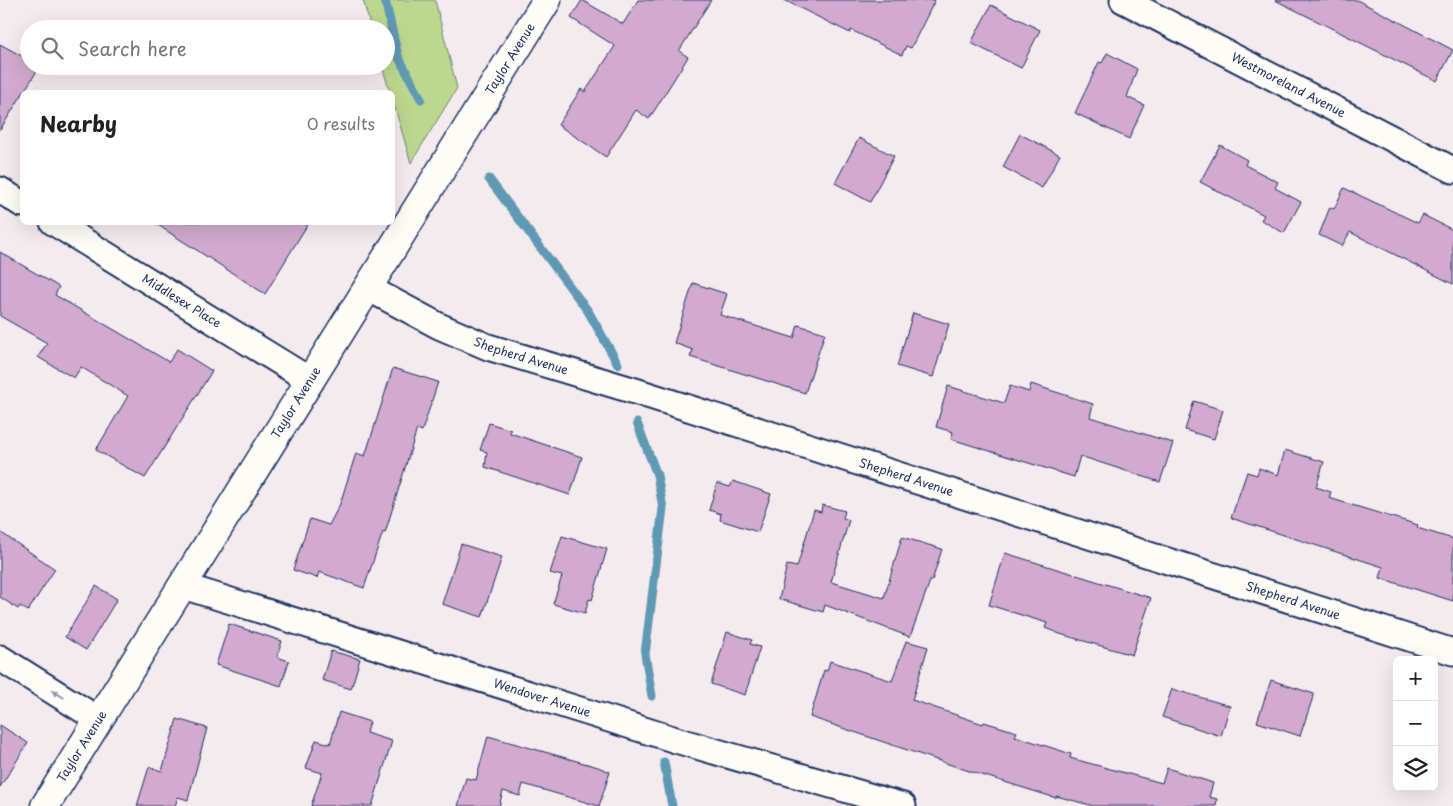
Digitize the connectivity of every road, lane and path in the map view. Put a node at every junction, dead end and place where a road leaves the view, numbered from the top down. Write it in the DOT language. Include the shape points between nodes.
graph roads {
  1 [pos="547,0"];
  2 [pos="1123,0"];
  3 [pos="1453,170"];
  4 [pos="0,190"];
  5 [pos="20,203"];
  6 [pos="58,225"];
  7 [pos="368,288"];
  8 [pos="311,381"];
  9 [pos="183,586"];
  10 [pos="1453,652"];
  11 [pos="0,658"];
  12 [pos="99,720"];
  13 [pos="46,806"];
  14 [pos="903,806"];
  1 -- 7 [label="main road, Taylor Avenue"];
  2 -- 3 [label="street, Westmoreland Avenue"];
  4 -- 5 [label="street"];
  6 -- 8 [label="street, Middlesex Place"];
  7 -- 8 [label="main road, Taylor Avenue"];
  7 -- 10 [label="street, Shepherd Avenue" via="438,326 488,347"];
  8 -- 9 [label="main road, Taylor Avenue"];
  9 -- 12 [label="main road, Taylor Avenue"];
  9 -- 14 [label="street, Wendover Avenue" via="676,740"];
  12 -- 11 [label="street, one-way"];
  12 -- 13 [label="main road, Taylor Avenue"];
}
